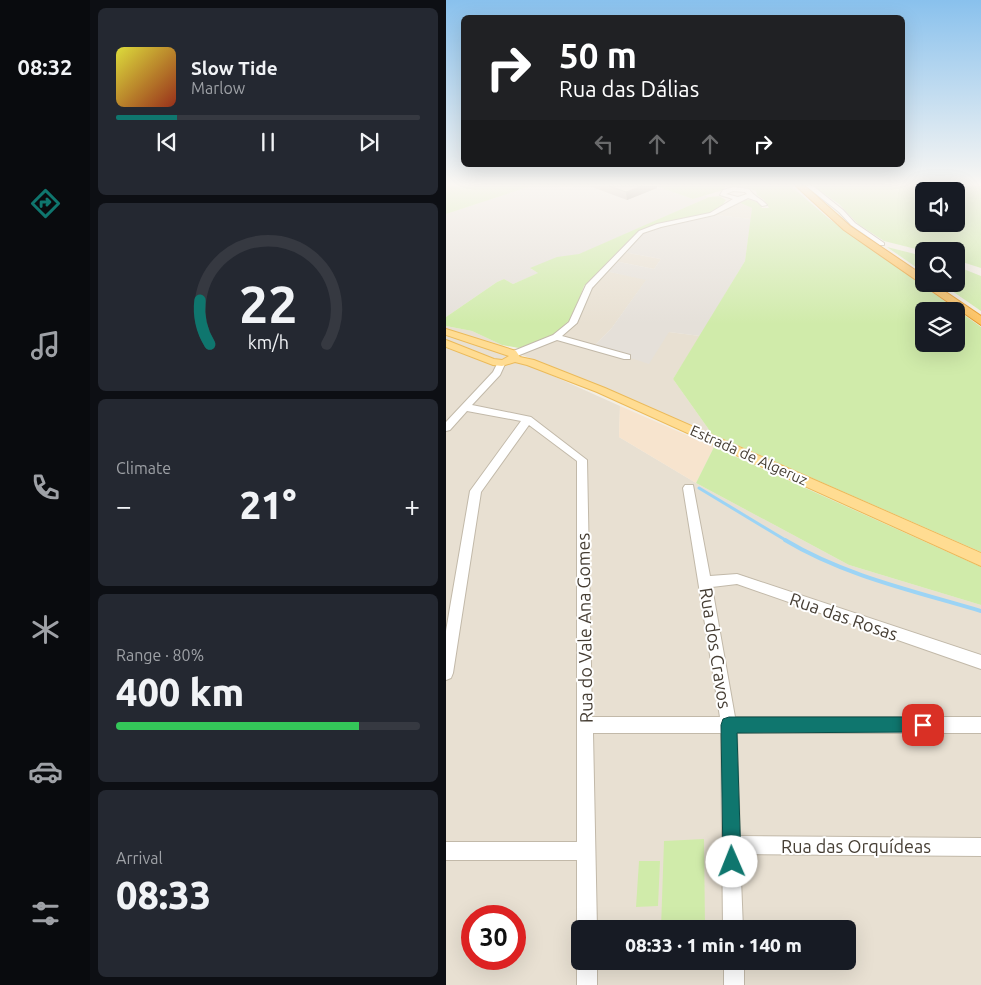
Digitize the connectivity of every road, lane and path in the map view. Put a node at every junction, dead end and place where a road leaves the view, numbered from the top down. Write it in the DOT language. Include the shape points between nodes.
graph roads {
  1 [pos="644,232"];
  2 [pos="853,232"];
  3 [pos="865,232"];
  4 [pos="882,244"];
  5 [pos="915,275"];
  6 [pos="938,292"];
  7 [pos="981,322"];
  8 [pos="446,332"];
  9 [pos="556,337"];
  10 [pos="446,343"];
  11 [pos="627,357"];
  12 [pos="505,358"];
  13 [pos="446,410"];
  14 [pos="461,410"];
  15 [pos="528,419"];
  16 [pos="446,428"];
  17 [pos="689,488"];
  18 [pos="981,560"];
  19 [pos="706,582"];
  20 [pos="981,662"];
  21 [pos="446,673"];
  22 [pos="981,724"];
  23 [pos="585,725"];
  24 [pos="729,725"];
  25 [pos="731,845"];
  26 [pos="981,847"];
  27 [pos="446,851"];
  28 [pos="586,851"];
  29 [pos="586,920"];
  30 [pos="733,920"];
  31 [pos="587,970"];
  32 [pos="734,970"];
  33 [pos="587,985"];
  34 [pos="734,985"];
  1 -- 9 [label="street" via="592,282 573,323"];
  2 -- 5 [label="highway"];
  3 -- 4 [label="street"];
  6 -- 7 [label="highway"];
  8 -- 12 [label="main road, Estrada de Algeruz"];
  9 -- 11 [label="street"];
  9 -- 12 [label="street"];
  10 -- 12 [label="main road" via="480,358"];
  12 -- 14 [label="street" via="497,373"];
  12 -- 18 [label="main road, Estrada de Algeruz" via="530,362 601,390"];
  13 -- 14 [label="street, Rua do Vale Ana Gomes"];
  14 -- 15 [label="street, Rua do Vale Ana Gomes"];
  14 -- 16 [label="street"];
  15 -- 21 [label="street" via="476,491"];
  15 -- 23 [label="street, Rua do Vale Ana Gomes" via="582,460"];
  17 -- 19 [label="street, Rua dos Cravos"];
  19 -- 20 [label="street, Rua das Rosas" via="737,579"];
  19 -- 24 [label="street, Rua dos Cravos"];
  22 -- 24 [label="street"];
  23 -- 24 [label="street"];
  23 -- 28 [label="street, Rua do Vale Ana Gomes"];
  24 -- 25 [label="street, Rua dos Cravos"];
  25 -- 26 [label="street, Rua das Orquídeas"];
  25 -- 30 [label="street, Rua dos Cravos"];
  27 -- 28 [label="street"];
  28 -- 29 [label="street, Rua do Vale Ana Gomes"];
  31 -- 33 [label="street"];
  32 -- 34 [label="street"];
}
